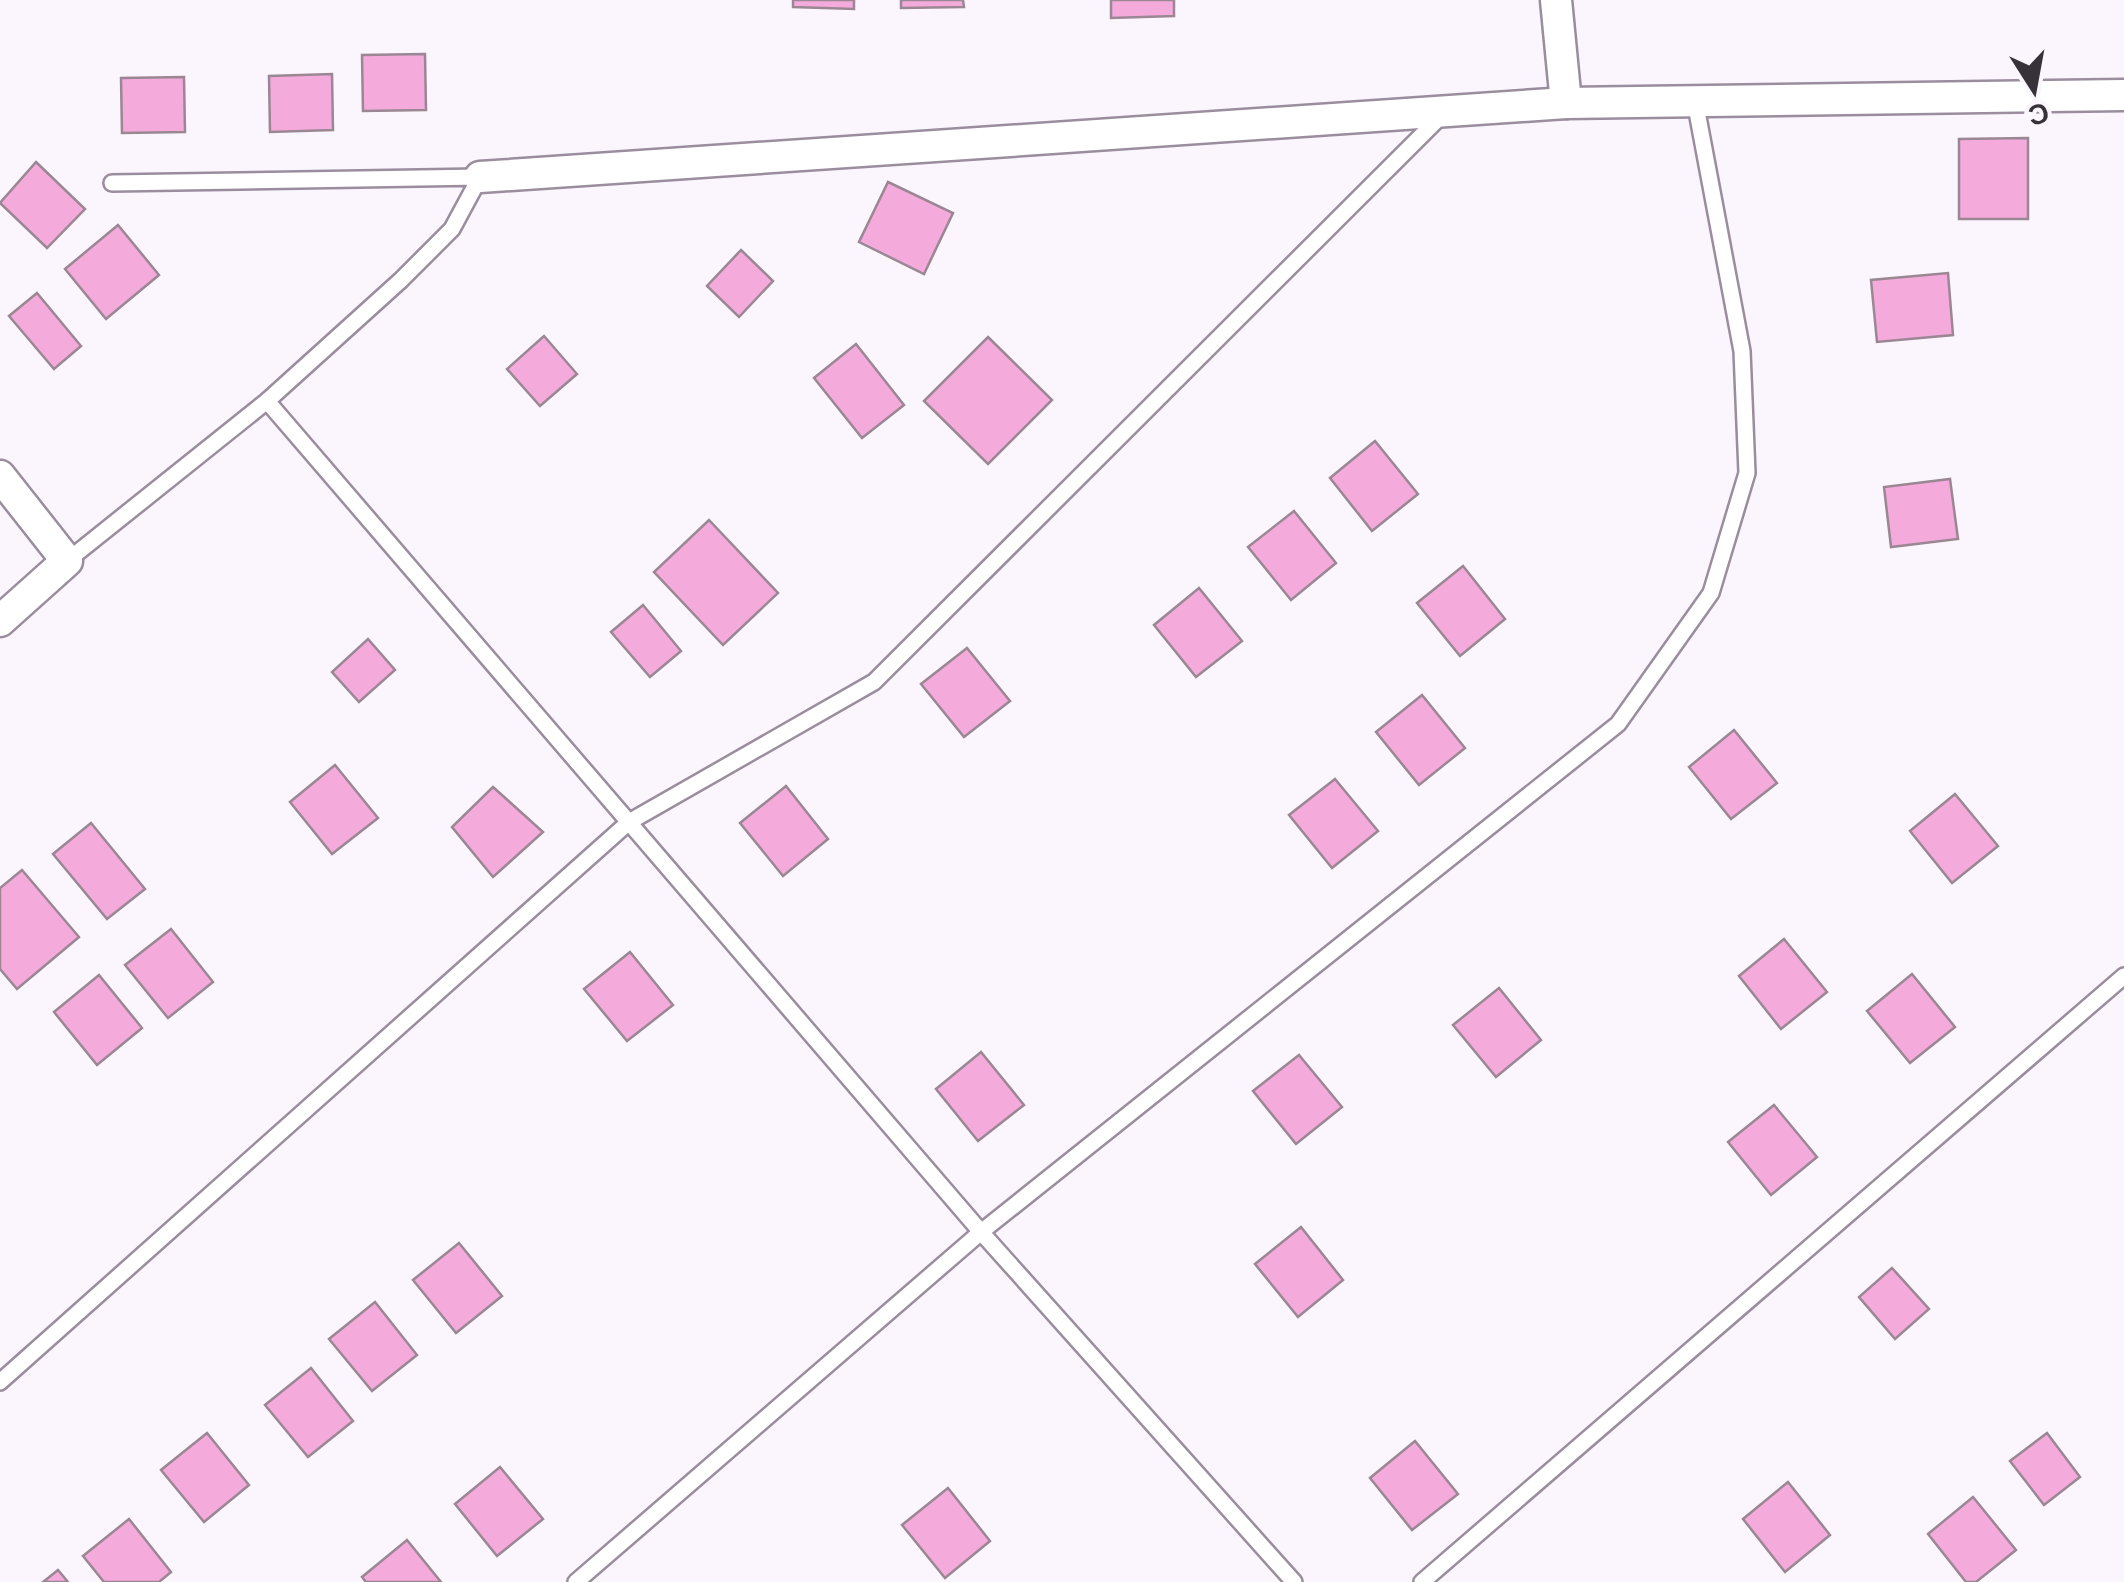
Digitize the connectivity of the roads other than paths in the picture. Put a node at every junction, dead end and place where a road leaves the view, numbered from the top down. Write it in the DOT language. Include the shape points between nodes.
graph roads {
  1 [pos="1556,0"];
  2 [pos="2124,94"];
  3 [pos="1695,101"];
  4 [pos="1566,103"];
  5 [pos="1444,113"];
  6 [pos="480,177"];
  7 [pos="112,183"];
  8 [pos="268,400"];
  9 [pos="0,476"];
  10 [pos="67,561"];
  11 [pos="0,621"];
  12 [pos="628,822"];
  13 [pos="2124,976"];
  14 [pos="981,1232"];
  15 [pos="0,1382"];
  16 [pos="576,1582"];
  17 [pos="1294,1582"];
  18 [pos="1422,1582"];
  1 -- 4 [label="street"];
  2 -- 3 [label="street"];
  3 -- 4 [label="street"];
  3 -- 14 [label="lane" via="1742,350 1747,473 1711,593 1618,724"];
  4 -- 5 [label="street"];
  5 -- 6 [label="street"];
  5 -- 12 [label="lane" via="874,682"];
  6 -- 7 [label="lane"];
  6 -- 8 [label="lane" via="452,229"];
  8 -- 10 [label="lane"];
  8 -- 12 [label="lane"];
  9 -- 10 [label="street"];
  10 -- 11 [label="street"];
  12 -- 14 [label="lane"];
  12 -- 15 [label="lane"];
  13 -- 18 [label="lane"];
  14 -- 16 [label="lane"];
  14 -- 17 [label="lane"];
}
